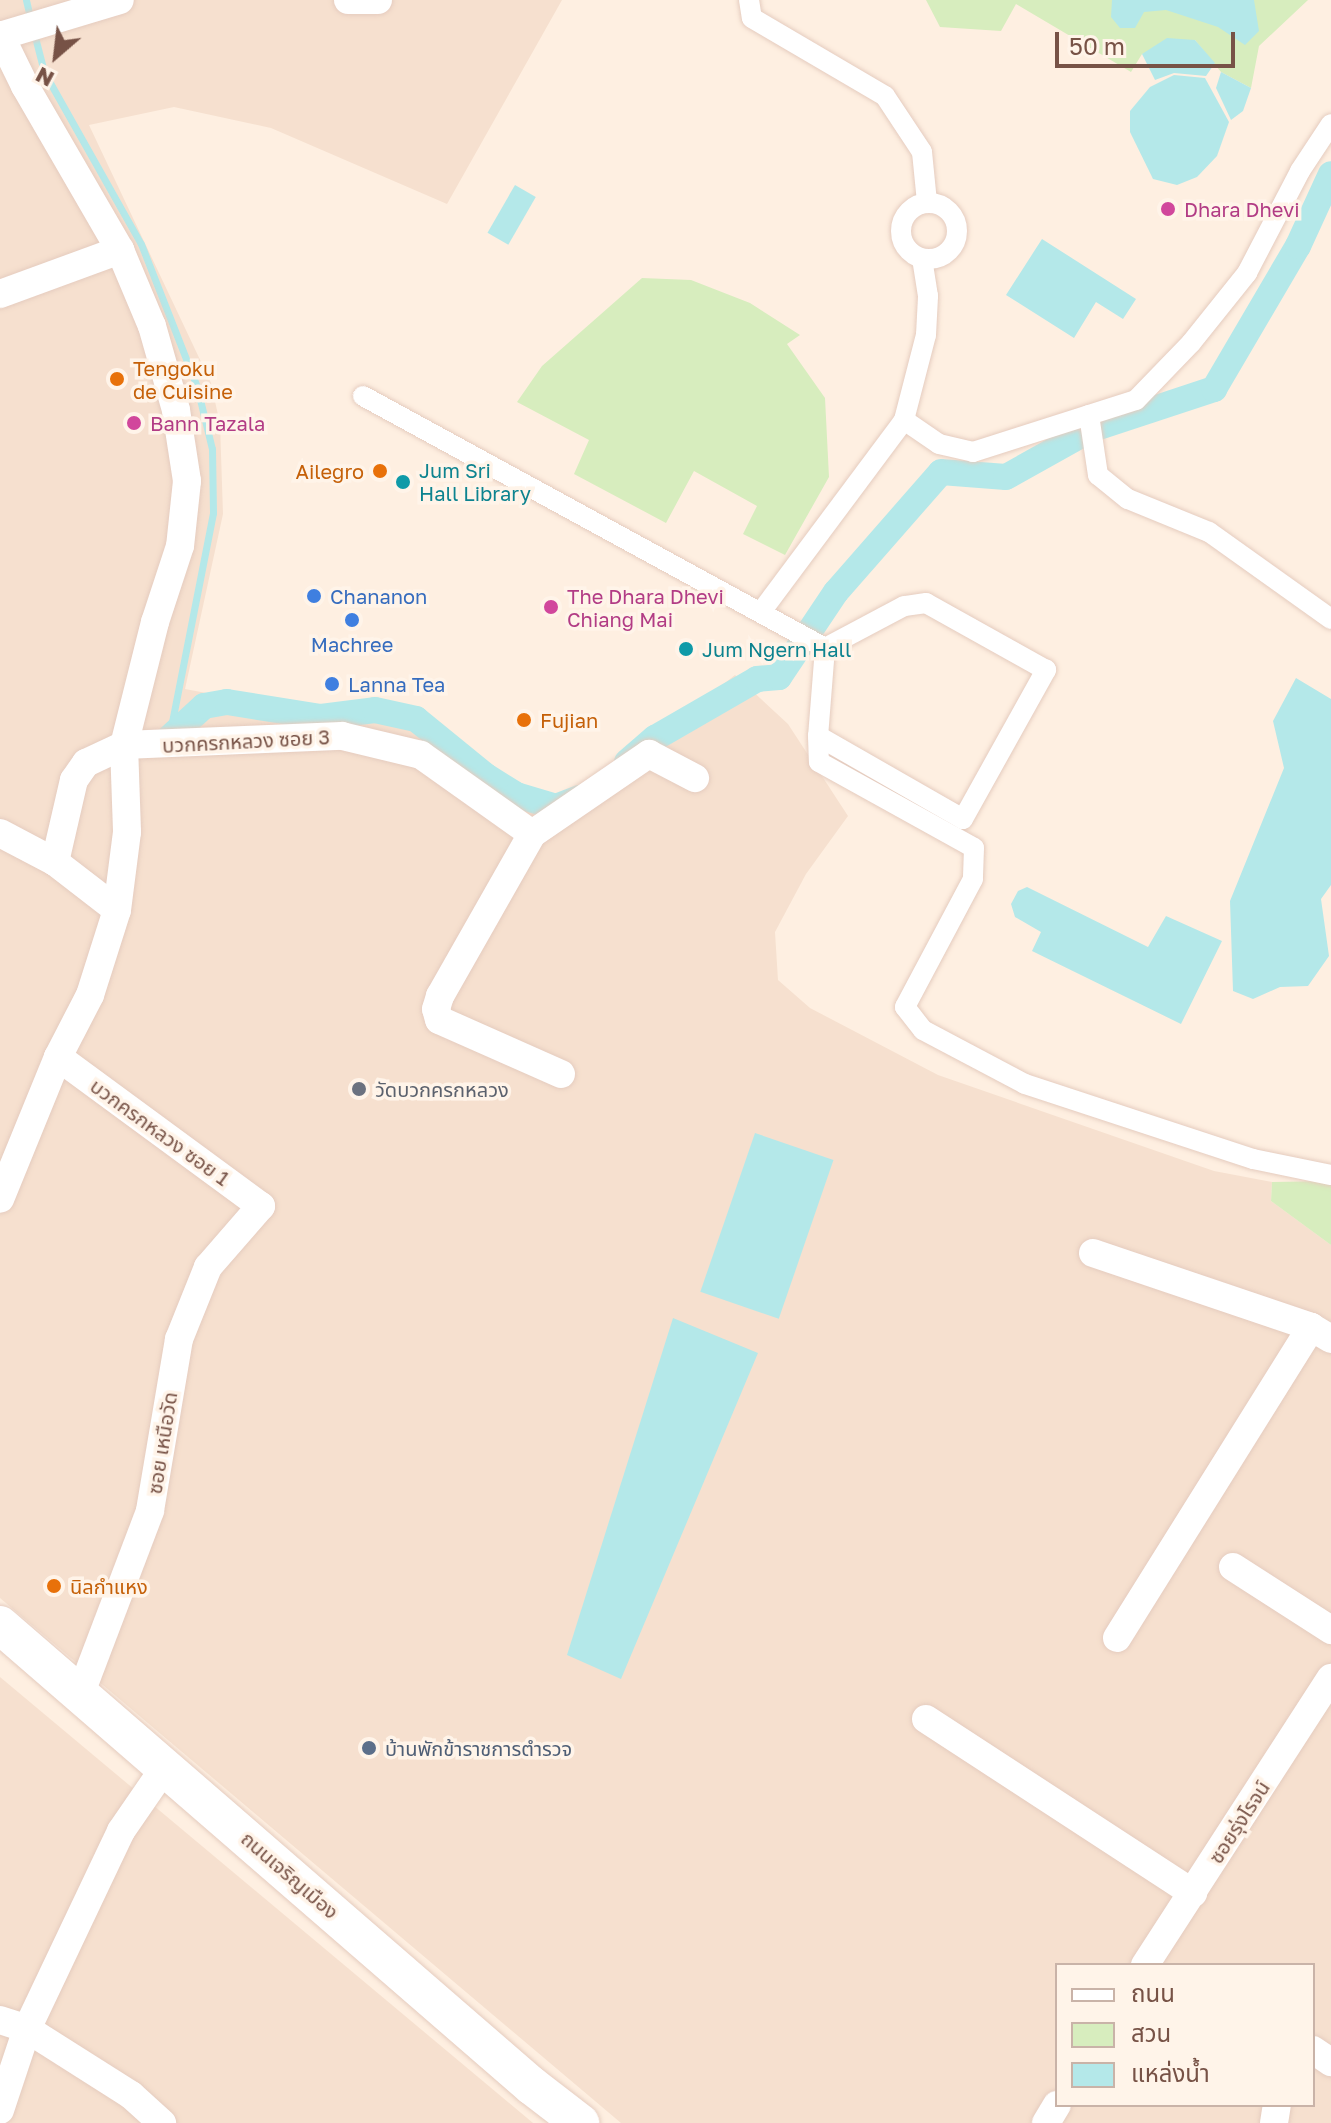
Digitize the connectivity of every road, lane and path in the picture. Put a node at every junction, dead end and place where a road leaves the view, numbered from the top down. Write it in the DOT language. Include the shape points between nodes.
graph roads {
  1 [pos="120,0"];
  2 [pos="348,0"];
  3 [pos="378,0"];
  4 [pos="749,0"];
  5 [pos="0,35"];
  6 [pos="1331,124"];
  7 [pos="927,202"];
  8 [pos="120,250"];
  9 [pos="922,259"];
  10 [pos="0,294"];
  11 [pos="363,396"];
  12 [pos="1089,415"];
  13 [pos="904,420"];
  14 [pos="770,616"];
  15 [pos="1331,619"];
  16 [pos="825,648"];
  17 [pos="818,736"];
  18 [pos="124,745"];
  19 [pos="695,778"];
  20 [pos="0,833"];
  21 [pos="532,834"];
  22 [pos="55,862"];
  23 [pos="117,910"];
  24 [pos="58,1057"];
  25 [pos="561,1074"];
  26 [pos="1331,1175"];
  27 [pos="0,1199"];
  28 [pos="261,1206"];
  29 [pos="1093,1253"];
  30 [pos="1321,1333"];
  31 [pos="1233,1567"];
  32 [pos="1331,1630"];
  33 [pos="3,1632"];
  34 [pos="1117,1638"];
  35 [pos="1331,1678"];
  36 [pos="81,1693"];
  37 [pos="926,1719"];
  38 [pos="165,1767"];
  39 [pos="1193,1893"];
  40 [pos="1151,1963"];
  41 [pos="0,2020"];
  42 [pos="27,2029"];
  43 [pos="0,2110"];
  44 [pos="162,2123"];
  45 [pos="580,2123"];
  1 -- 5 [label="street"];
  2 -- 3 [label="street"];
  4 -- 7 [label="street" via="752,18 885,96 922,152"];
  5 -- 8 [label="street"];
  6 -- 12 [label="street" via="1247,273 1191,343 1136,400"];
  7 -- 9 [label="street" via="909,210 901,224 906,248"];
  7 -- 9 [label="street" via="943,206 958,231 942,256"];
  8 -- 10 [label="street"];
  8 -- 18 [label="street" via="152,326 176,410 187,481 180,546"];
  9 -- 13 [label="street" via="928,296 926,335"];
  11 -- 14 [label="street"];
  12 -- 13 [label="street" via="973,452 939,444"];
  12 -- 15 [label="street" via="1098,475 1128,499 1209,532"];
  13 -- 14 [label="street"];
  14 -- 16 [label="street"];
  16 -- 17 [label="street"];
  16 -- 17 [label="street" via="904,606 926,603 1046,670 963,819"];
  17 -- 26 [label="street" via="819,762 974,848 973,879 905,1007 923,1030 1025,1084 1225,1151"];
  18 -- 21 [label="street, บวกครกหลวง ซอย 3" via="342,736 421,755"];
  18 -- 22 [label="street" via="86,763 74,780"];
  18 -- 23 [label="street" via="127,832"];
  19 -- 21 [label="street" via="649,754"];
  20 -- 22 [label="street"];
  21 -- 25 [label="street" via="436,1009 439,1020"];
  22 -- 23 [label="street"];
  23 -- 24 [label="street" via="90,995"];
  24 -- 27 [label="street"];
  24 -- 28 [label="street, บวกครกหลวง ซอย 1"];
  28 -- 36 [label="street, ซอย เหนือวัด" via="208,1267 179,1339 150,1511"];
  29 -- 30 [label="street"];
  30 -- 34 [label="street"];
  31 -- 32 [label="street"];
  33 -- 36 [label="main road, ถนนเจริญเมือง"];
  35 -- 39 [label="street, ซอยรุ่งโรจน์"];
  36 -- 38 [label="main road, ถนนเจริญเมือง"];
  37 -- 39 [label="street"];
  38 -- 42 [label="street" via="121,1831"];
  38 -- 45 [label="main road, ถนนเจริญเมือง"];
  39 -- 40 [label="street, ซอยรุ่งโรจน์"];
  41 -- 42 [label="street"];
  42 -- 43 [label="street"];
  42 -- 44 [label="street" via="131,2095"];
}
